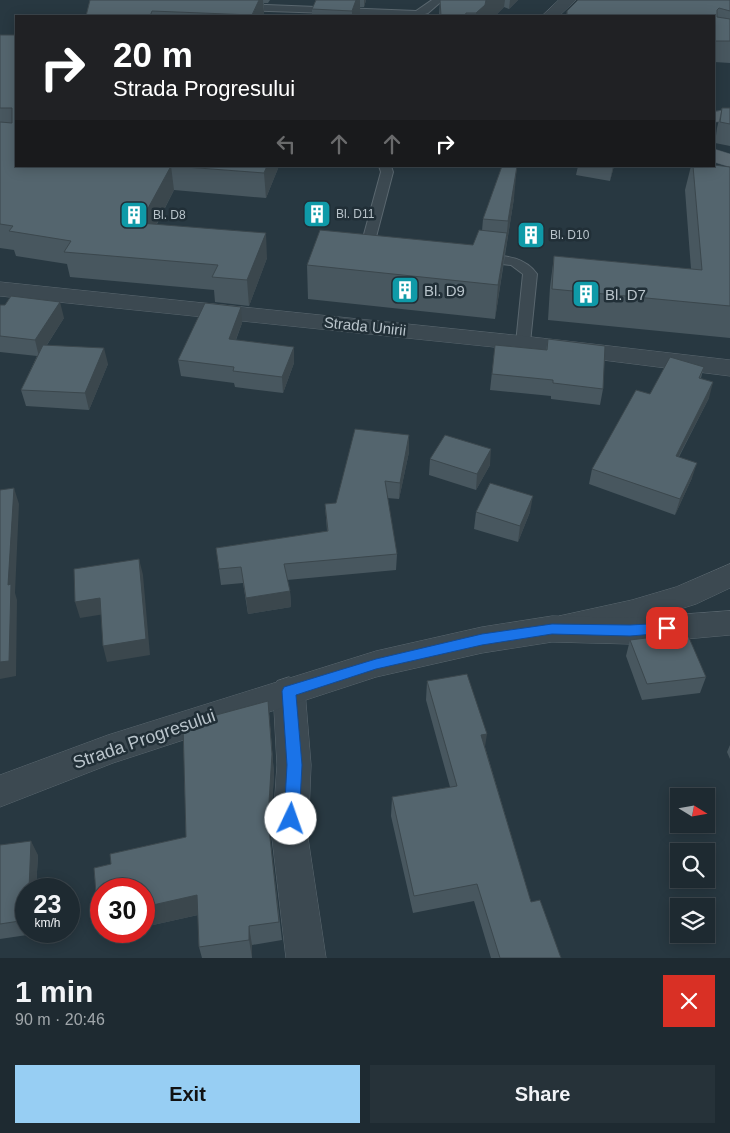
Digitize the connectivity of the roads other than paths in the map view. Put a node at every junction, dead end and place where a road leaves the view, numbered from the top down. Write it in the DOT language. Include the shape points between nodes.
graph roads {
  1 [pos="438,0"];
  2 [pos="568,0"];
  3 [pos="286,4"];
  4 [pos="234,7"];
  5 [pos="551,15"];
  6 [pos="730,115"];
  7 [pos="715,117"];
  8 [pos="715,154"];
  9 [pos="730,161"];
  10 [pos="385,167"];
  11 [pos="400,250"];
  12 [pos="467,256"];
  13 [pos="0,289"];
  14 [pos="523,343"];
  15 [pos="730,368"];
  16 [pos="730,575"];
  17 [pos="730,623"];
  18 [pos="552,629"];
  19 [pos="289,691"];
  20 [pos="0,791"];
  21 [pos="306,958"];
  1 -- 3 [label="lane" via="416,14"];
  2 -- 5 [label="street"];
  3 -- 4 [label="lane"];
  6 -- 7 [label="main road"];
  8 -- 9 [label="main road"];
  10 -- 11 [label="lane" via="387,172 369,238 376,245"];
  12 -- 14 [label="lane" via="515,261 526,266 530,274"];
  13 -- 14 [label="street, Strada Unirii"];
  14 -- 15 [label="street, Strada Unirii"];
  16 -- 18 [label="street" via="632,612"];
  17 -- 18 [label="street, Strada Progresului" via="630,631"];
  18 -- 19 [label="street, Strada Progresului" via="482,640 376,664"];
  19 -- 20 [label="street, Strada Progresului" via="108,750"];
  19 -- 21 [label="street" via="294,765 290,838"];
}
